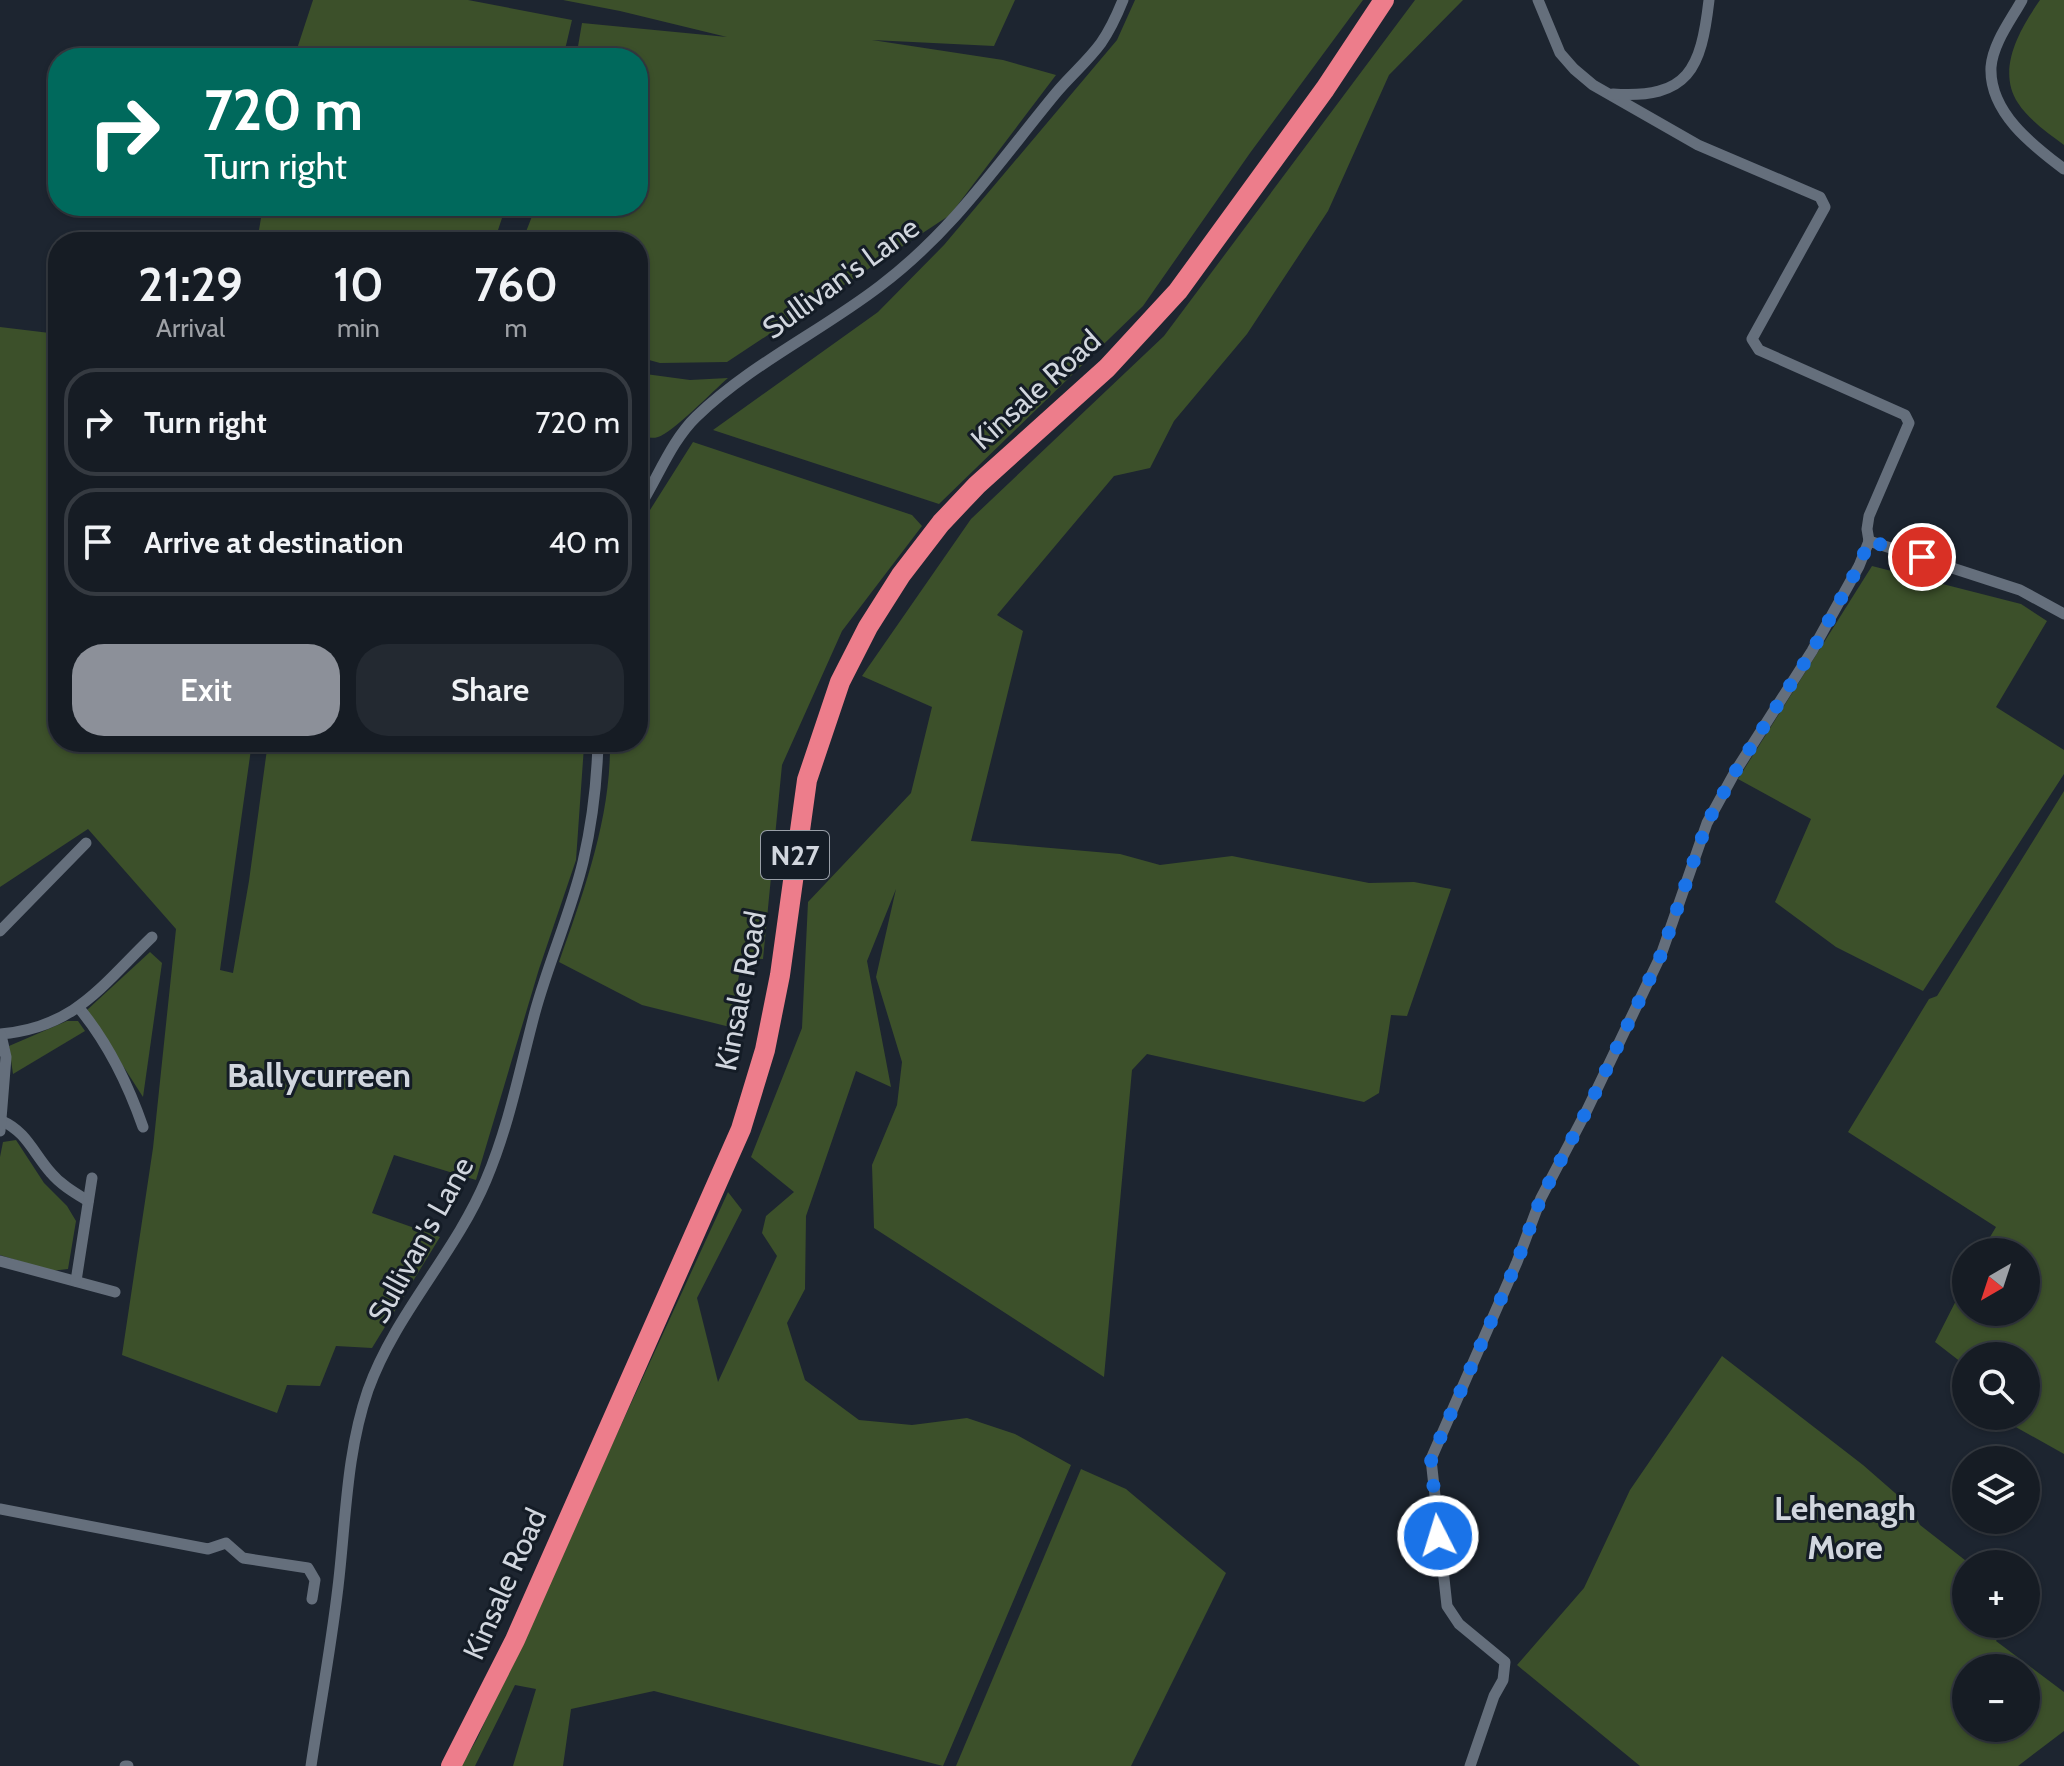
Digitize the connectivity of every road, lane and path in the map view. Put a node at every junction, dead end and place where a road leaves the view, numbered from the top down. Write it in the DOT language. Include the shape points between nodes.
graph roads {
  1 [pos="1123,0"];
  2 [pos="1384,0"];
  3 [pos="1392,0"];
  4 [pos="1538,0"];
  5 [pos="1709,0"];
  6 [pos="2022,0"];
  7 [pos="1342,64"];
  8 [pos="1607,93"];
  9 [pos="2064,169"];
  10 [pos="1756,345"];
  11 [pos="1744,354"];
  12 [pos="648,492"];
  13 [pos="1869,541"];
  14 [pos="2064,614"];
  15 [pos="598,752"];
  16 [pos="86,843"];
  17 [pos="0,931"];
  18 [pos="152,937"];
  19 [pos="79,1008"];
  20 [pos="1,1035"];
  21 [pos="1,1126"];
  22 [pos="143,1127"];
  23 [pos="92,1178"];
  24 [pos="88,1201"];
  25 [pos="0,1261"];
  26 [pos="76,1281"];
  27 [pos="115,1292"];
  28 [pos="0,1509"];
  29 [pos="312,1599"];
  30 [pos="311,1766"];
  31 [pos="451,1766"];
  32 [pos="1470,1766"];
  1 -- 12 [label="street, Sullivan's Lane" via="1100,44 935,240 879,287 793,343 696,418"];
  2 -- 7 [label="highway, Kinsale Road / N27"];
  3 -- 7 [label="highway, Kinsale Road / N27"];
  4 -- 8 [label="street" via="1560,53 1582,77"];
  5 -- 8 [label="street" via="1703,43 1685,77 1653,93"];
  6 -- 9 [label="street" via="1996,49 1991,66 1994,88 2020,132"];
  7 -- 31 [label="highway, Kinsale Road / N27" via="1178,291 1107,368 941,523 868,627 840,682 807,780 780,975 741,1129 515,1640"];
  8 -- 10 [label="street" via="1698,145 1820,197 1825,207 1756,329"];
  10 -- 11 [label="street"];
  10 -- 13 [label="street" via="1905,415 1909,423 1869,516"];
  13 -- 14 [label="street" via="2020,590"];
  13 -- 32 [label="street" via="1812,651 1707,823 1661,955 1541,1198 1431,1459 1447,1606 1459,1624 1505,1662"];
  15 -- 30 [label="street, Sullivan's Lane" via="583,863 487,1179 406,1313 369,1387 355,1431"];
  16 -- 17 [label="street"];
  18 -- 19 [label="street"];
  19 -- 20 [label="street" via="49,1023"];
  19 -- 22 [label="street" via="129,1087"];
  20 -- 21 [label="street" via="6,1057"];
  21 -- 24 [label="street" via="14,1126 53,1175"];
  23 -- 24 [label="street"];
  24 -- 26 [label="street"];
  25 -- 26 [label="street"];
  26 -- 27 [label="street"];
  28 -- 29 [label="street" via="208,1549 226,1543 243,1558 308,1568 315,1580"];
}
